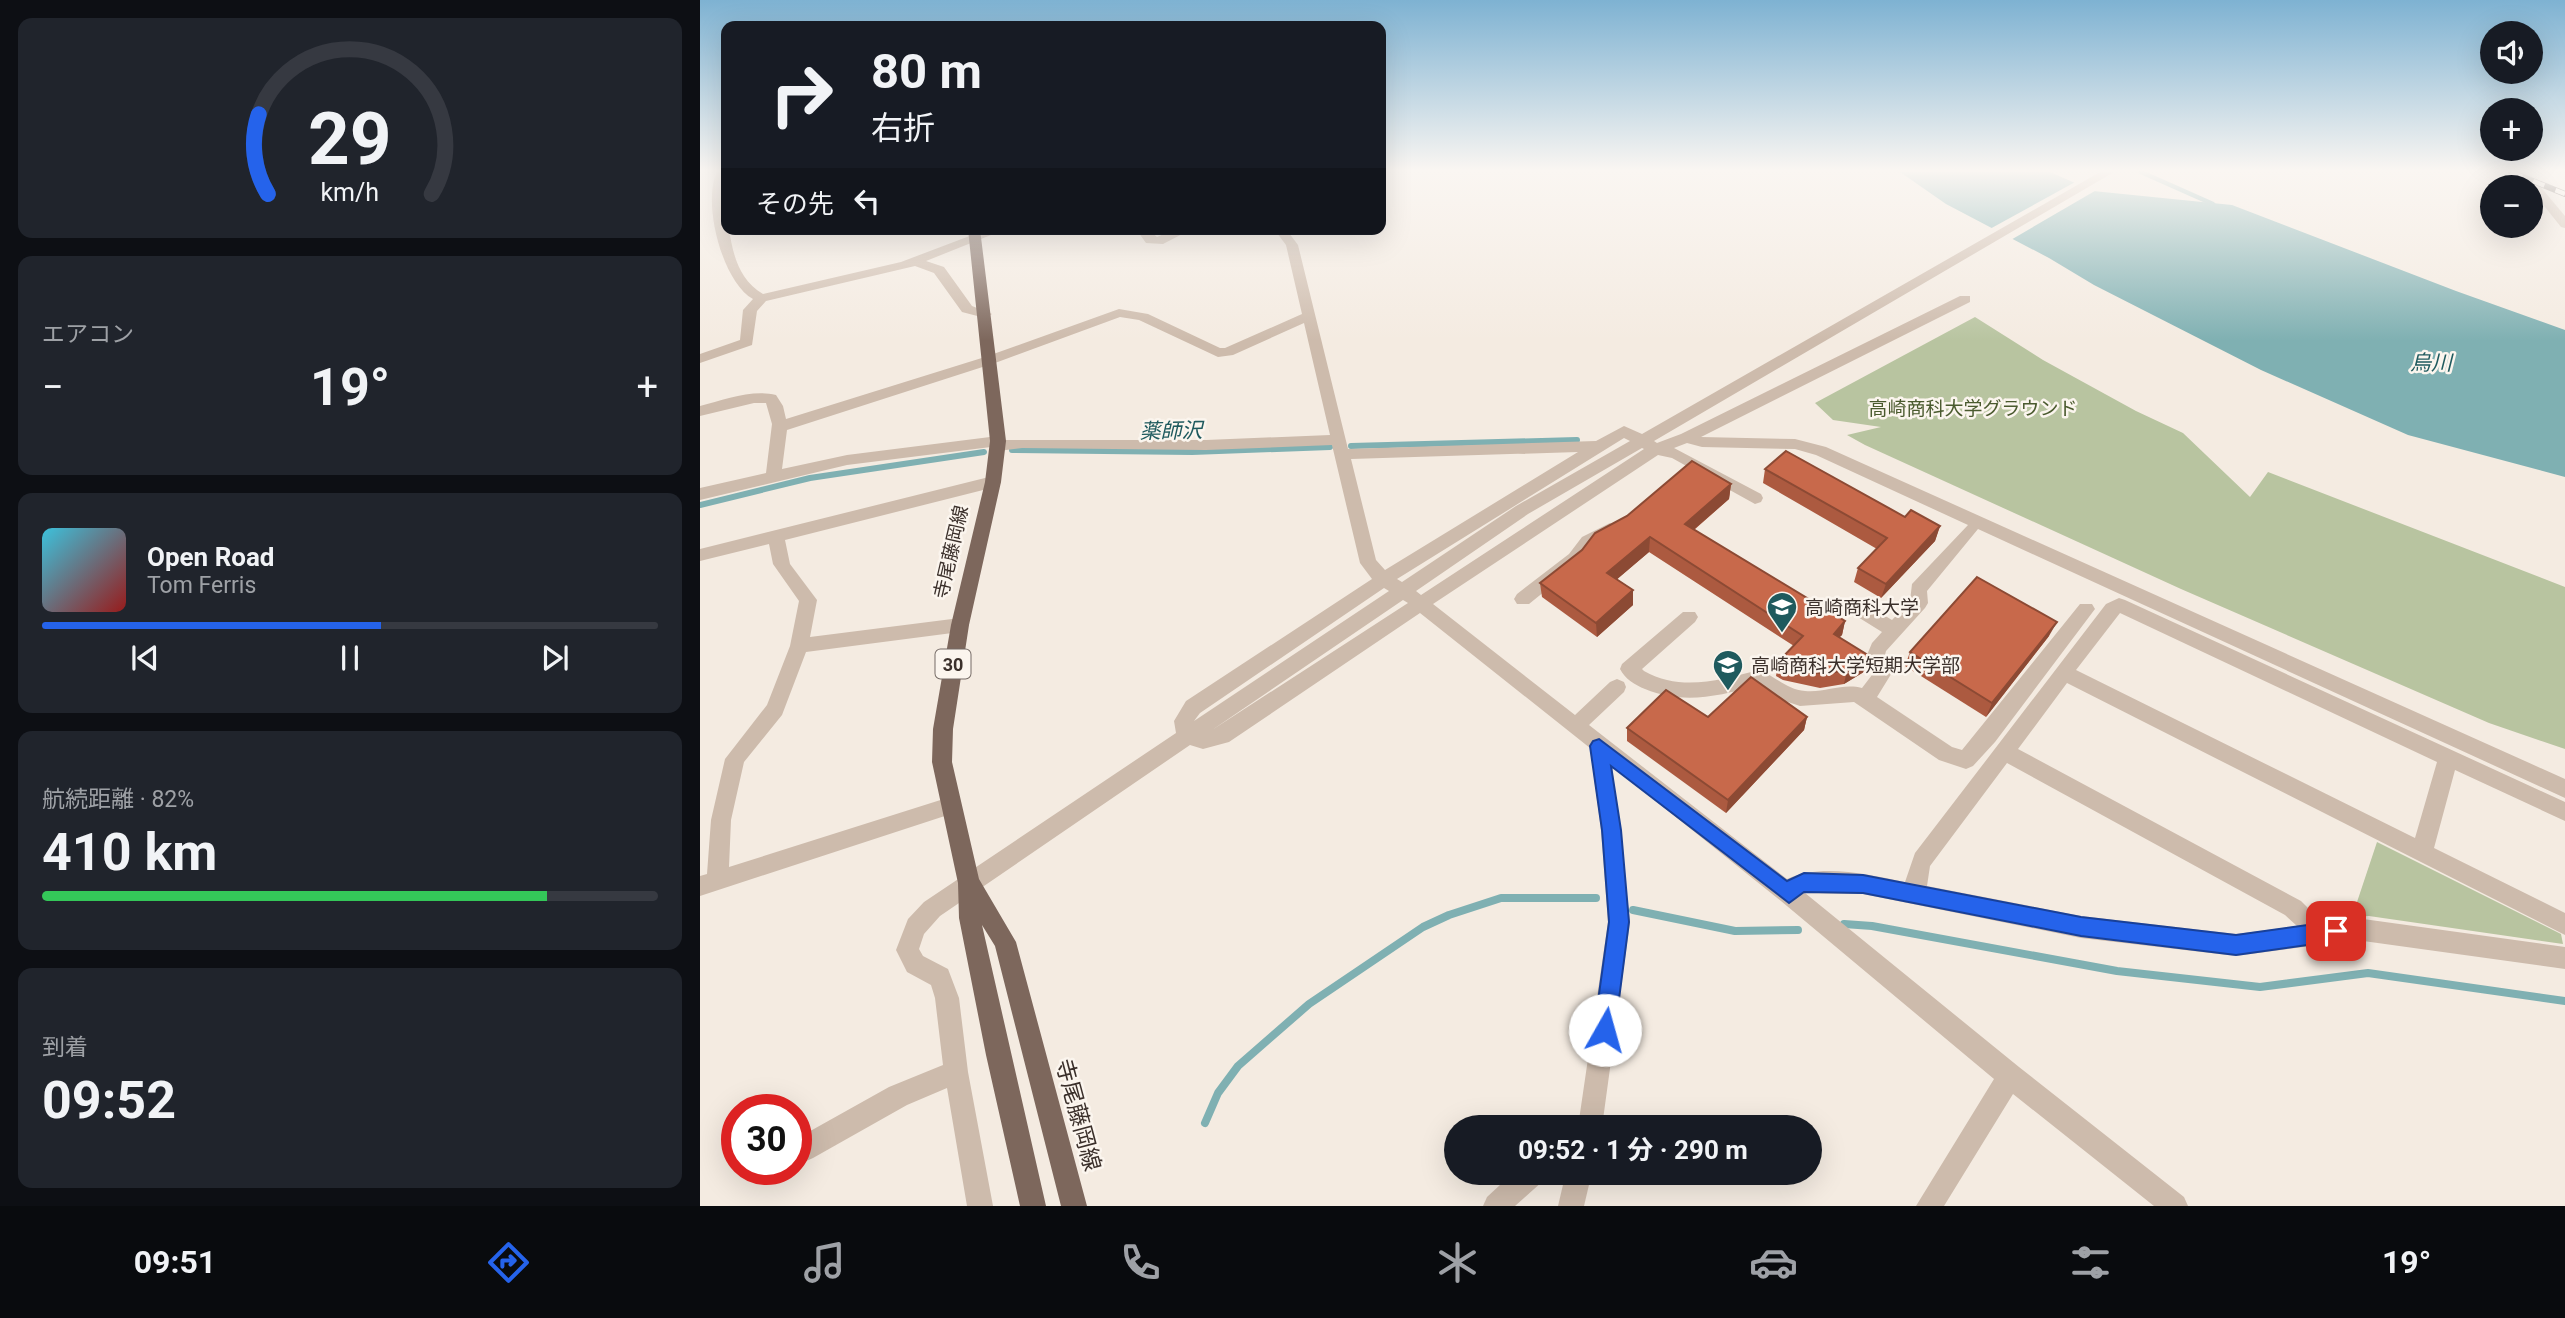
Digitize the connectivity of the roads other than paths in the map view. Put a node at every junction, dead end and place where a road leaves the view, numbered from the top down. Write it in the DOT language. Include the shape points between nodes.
graph roads {
  1 [pos="2010,228"];
  2 [pos="725,235"];
  3 [pos="974,235"];
  4 [pos="1146,235"];
  5 [pos="1172,235"];
  6 [pos="1285,235"];
  7 [pos="916,262"];
  8 [pos="761,298"];
  9 [pos="1965,299"];
  10 [pos="985,314"];
  11 [pos="1310,315"];
  12 [pos="990,360"];
  13 [pos="700,364"];
  14 [pos="700,411"];
  15 [pos="778,427"];
  16 [pos="998,444"];
  17 [pos="1649,445"];
  18 [pos="1597,446"];
  19 [pos="1681,446"];
  20 [pos="1341,447"];
  21 [pos="774,475"];
  22 [pos="993,482"];
  23 [pos="700,494"];
  24 [pos="1755,498"];
  25 [pos="1629,515"];
  26 [pos="1970,530"];
  27 [pos="777,535"];
  28 [pos="700,555"];
  29 [pos="1384,580"];
  30 [pos="1403,590"];
  31 [pos="1523,600"];
  32 [pos="1420,603"];
  33 [pos="1851,604"];
  34 [pos="2087,609"];
  35 [pos="1689,617"];
  36 [pos="960,625"];
  37 [pos="1894,630"];
  38 [pos="799,646"];
  39 [pos="2064,673"];
  40 [pos="1617,687"];
  41 [pos="1865,698"];
  42 [pos="1575,727"];
  43 [pos="1186,736"];
  44 [pos="1599,746"];
  45 [pos="2006,752"];
  46 [pos="2448,758"];
  47 [pos="2565,789"];
  48 [pos="950,806"];
  49 [pos="2565,812"];
  50 [pos="2422,852"];
  51 [pos="969,883"];
  52 [pos="708,884"];
  53 [pos="1916,893"];
  54 [pos="1789,894"];
  55 [pos="2565,924"];
  56 [pos="2317,933"];
  57 [pos="2565,958"];
  58 [pos="956,1072"];
  59 [pos="2010,1076"];
  60 [pos="1592,1115"];
  61 [pos="812,1144"];
  62 [pos="1519,1185"];
  63 [pos="1576,1185"];
  64 [pos="980,1206"];
  65 [pos="1033,1206"];
  66 [pos="1074,1206"];
  67 [pos="1496,1206"];
  68 [pos="1571,1206"];
  69 [pos="1929,1206"];
  70 [pos="2175,1206"];
  1 -- 17 [label="street"];
  2 -- 8 [label="street" via="730,265 744,290"];
  3 -- 7 [label="street"];
  3 -- 10 [label="main road, 寺尾藤岡線 / 30"];
  4 -- 5 [label="street" via="1159,241"];
  6 -- 11 [label="street" via="1292,244"];
  7 -- 8 [label="street"];
  7 -- 10 [label="street" via="939,270 967,309"];
  8 -- 13 [label="street" via="750,310 747,342"];
  9 -- 19 [label="street"];
  10 -- 12 [label="main road, 寺尾藤岡線 / 30"];
  11 -- 12 [label="street" via="1228,352 1213,352 1143,317 1119,313"];
  11 -- 20 [label="street"];
  12 -- 15 [label="street"];
  12 -- 16 [label="main road, 寺尾藤岡線 / 30"];
  14 -- 15 [label="street" via="771,398"];
  15 -- 21 [label="street"];
  16 -- 20 [label="street"];
  16 -- 21 [label="street" via="846,460"];
  16 -- 22 [label="main road, 寺尾藤岡線 / 30"];
  17 -- 18 [label="street" via="1624,431"];
  17 -- 19 [label="street"];
  17 -- 30 [label="street" via="1522,510"];
  17 -- 32 [label="street"];
  18 -- 20 [label="street"];
  18 -- 29 [label="street"];
  19 -- 24 [label="street" via="1692,464"];
  19 -- 47 [label="street" via="1702,442 1795,444 1821,451"];
  20 -- 29 [label="street" via="1368,563"];
  21 -- 23 [label="street"];
  22 -- 27 [label="street"];
  22 -- 36 [label="main road, 寺尾藤岡線 / 30"];
  25 -- 31 [label="street" via="1588,541 1575,558"];
  26 -- 37 [label="street" via="1918,589 1919,603"];
  27 -- 28 [label="street"];
  27 -- 38 [label="street" via="780,565 808,600"];
  29 -- 30 [label="street"];
  29 -- 43 [label="street" via="1193,707 1184,721"];
  30 -- 32 [label="street"];
  30 -- 43 [label="street"];
  32 -- 42 [label="street"];
  32 -- 43 [label="street" via="1222,736 1203,741"];
  33 -- 37 [label="street"];
  34 -- 41 [label="street" via="1966,760 1946,754"];
  35 -- 41 [label="street" via="1629,669 1649,682 1687,691 1759,678 1799,699 1848,693"];
  36 -- 38 [label="street"];
  36 -- 48 [label="main road, 寺尾藤岡線 / 30" via="943,729 942,762"];
  37 -- 41 [label="street" via="1878,648 1876,655 1884,671"];
  38 -- 52 [label="street" via="775,709 735,759"];
  39 -- 45 [label="street"];
  39 -- 46 [label="street" via="2119,605"];
  39 -- 50 [label="street"];
  40 -- 42 [label="street"];
  42 -- 44 [label="street"];
  43 -- 51 [label="street"];
  44 -- 54 [label="street"];
  44 -- 60 [label="street" via="1619,922"];
  45 -- 53 [label="street" via="1922,860"];
  45 -- 56 [label="street" via="2292,908"];
  46 -- 49 [label="street"];
  46 -- 50 [label="street"];
  48 -- 51 [label="main road, 寺尾藤岡線 / 30"];
  48 -- 52 [label="street"];
  50 -- 55 [label="street"];
  51 -- 58 [label="street" via="932,909 916,927 907,950 915,964 940,977"];
  51 -- 65 [label="main road, 寺尾藤岡線 / 30" via="973,931"];
  51 -- 66 [label="main road, 寺尾藤岡線 / 30" via="1005,942"];
  53 -- 54 [label="street" via="1818,881 1795,886"];
  53 -- 56 [label="street" via="2081,926 2236,945"];
  54 -- 59 [label="street"];
  56 -- 57 [label="street" via="2378,930"];
  58 -- 61 [label="street" via="898,1096"];
  58 -- 64 [label="street"];
  59 -- 69 [label="street"];
  59 -- 70 [label="street"];
  62 -- 67 [label="street"];
  63 -- 68 [label="street"];
}
